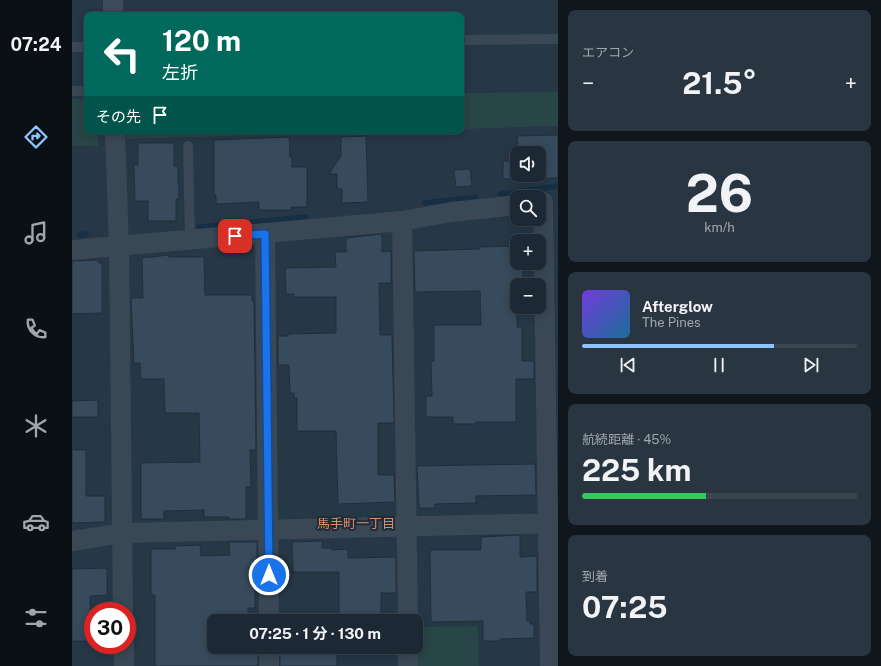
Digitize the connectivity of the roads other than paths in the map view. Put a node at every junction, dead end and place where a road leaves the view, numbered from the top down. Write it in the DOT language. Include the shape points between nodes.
graph roads {
  1 [pos="558,39"];
  2 [pos="464,40"];
  3 [pos="72,47"];
  4 [pos="84,47"];
  5 [pos="72,91"];
  6 [pos="84,91"];
  7 [pos="115,134"];
  8 [pos="188,146"];
  9 [pos="547,202"];
  10 [pos="510,206"];
  11 [pos="402,221"];
  12 [pos="265,234"];
  13 [pos="190,240"];
  14 [pos="119,247"];
  15 [pos="72,250"];
  16 [pos="554,523"];
  17 [pos="407,526"];
  18 [pos="268,530"];
  19 [pos="122,534"];
  20 [pos="72,541"];
  21 [pos="123,602"];
  22 [pos="269,614"];
  23 [pos="408,614"];
  24 [pos="124,654"];
  25 [pos="269,654"];
  26 [pos="408,654"];
  27 [pos="124,666"];
  28 [pos="269,666"];
  29 [pos="408,666"];
  30 [pos="550,666"];
  1 -- 2 [label="lane"];
  3 -- 4 [label="lane"];
  5 -- 6 [label="lane"];
  7 -- 14 [label="street"];
  8 -- 13 [label="lane"];
  9 -- 16 [label="street"];
  10 -- 11 [label="street" via="451,212"];
  11 -- 12 [label="street"];
  11 -- 17 [label="street"];
  12 -- 13 [label="street"];
  12 -- 18 [label="street"];
  13 -- 14 [label="street"];
  14 -- 15 [label="street"];
  14 -- 19 [label="street"];
  16 -- 17 [label="street"];
  16 -- 30 [label="street"];
  17 -- 18 [label="street"];
  17 -- 23 [label="street"];
  18 -- 19 [label="street"];
  18 -- 22 [label="street"];
  19 -- 20 [label="street"];
  19 -- 21 [label="street"];
  24 -- 27 [label="street"];
  25 -- 28 [label="street"];
  26 -- 29 [label="street"];
}
